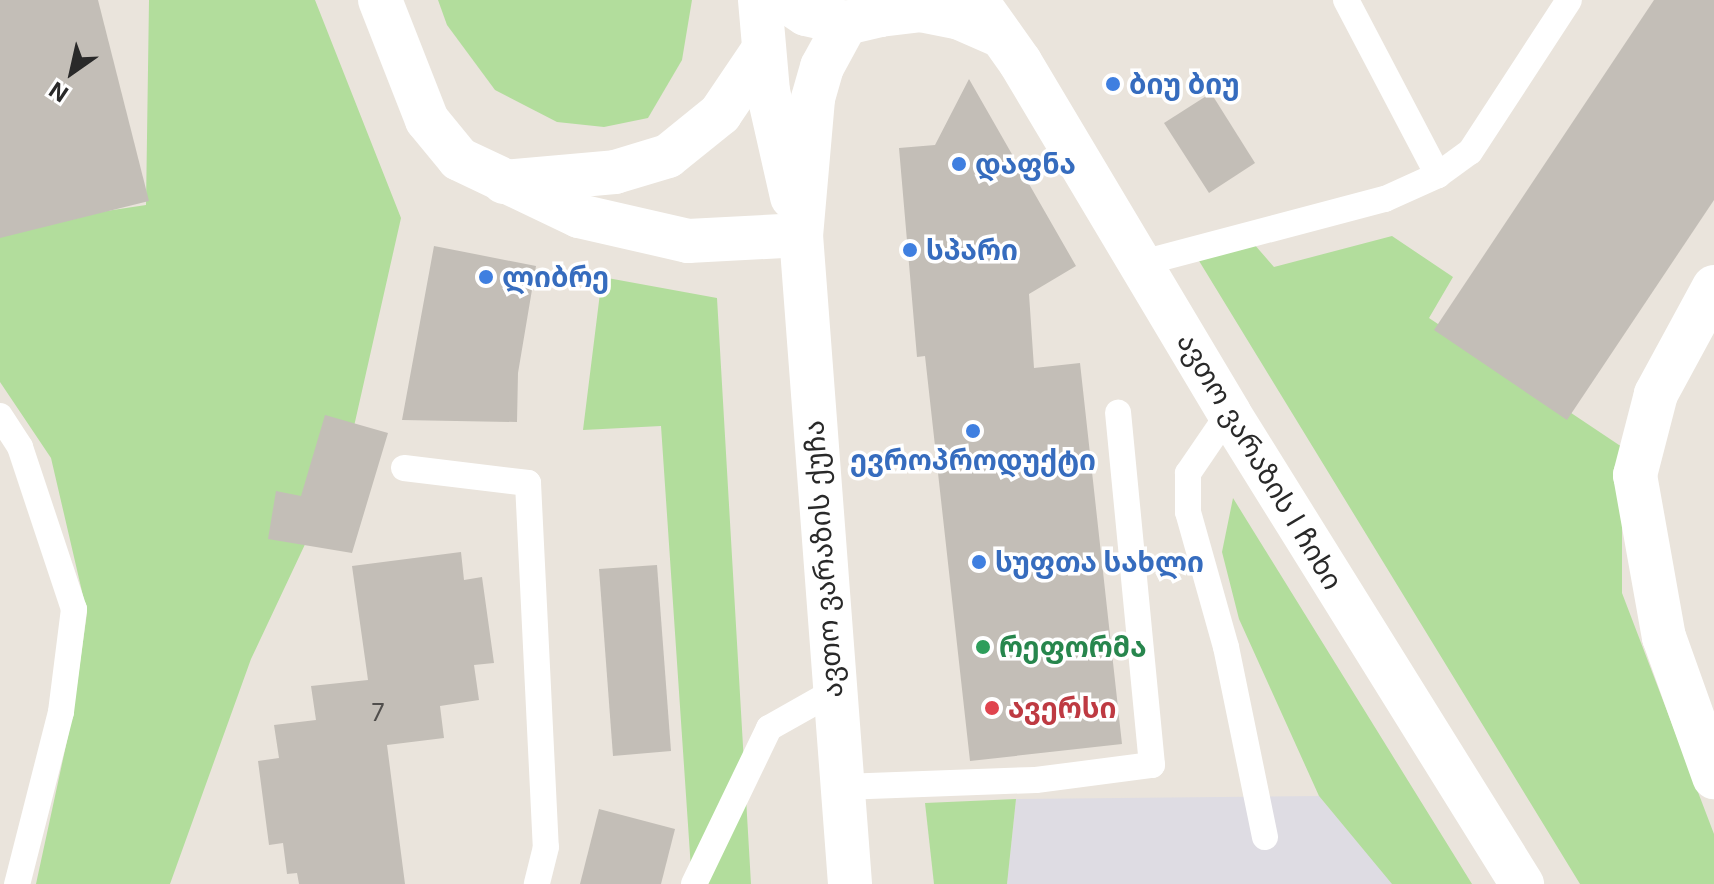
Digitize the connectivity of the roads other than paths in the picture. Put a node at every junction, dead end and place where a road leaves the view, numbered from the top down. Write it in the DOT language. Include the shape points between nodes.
graph roads {
  1 [pos="380,0"];
  2 [pos="760,0"];
  3 [pos="785,0"];
  4 [pos="976,0"];
  5 [pos="1346,0"];
  6 [pos="1569,0"];
  7 [pos="875,12"];
  8 [pos="1001,36"];
  9 [pos="764,49"];
  10 [pos="1438,175"];
  11 [pos="502,182"];
  12 [pos="801,235"];
  13 [pos="1142,263"];
  14 [pos="1714,287"];
  15 [pos="1118,413"];
  16 [pos="1229,413"];
  17 [pos="0,416"];
  18 [pos="404,468"];
  19 [pos="833,692"];
  20 [pos="1714,777"];
  21 [pos="842,787"];
  22 [pos="1265,837"];
  23 [pos="17,884"];
  24 [pos="537,884"];
  25 [pos="694,884"];
  26 [pos="850,884"];
  27 [pos="1522,884"];
  1 -- 11 [label="street" via="427,120 459,159"];
  2 -- 9 [label="street, ავთო ვარაზის ქუჩა"];
  3 -- 7 [label="street" via="806,14"];
  4 -- 8 [label="street, ავთო ვარაზის I ჩიხი"];
  5 -- 10 [label="lane"];
  6 -- 10 [label="lane" via="1470,152"];
  7 -- 8 [label="street" via="920,10 960,18"];
  7 -- 12 [label="street, ავთო ვარაზის ქუჩა" via="822,67 813,99"];
  8 -- 13 [label="street, ავთო ვარაზის I ჩიხი"];
  9 -- 11 [label="street" via="720,114 668,156 615,172"];
  9 -- 12 [label="street, ავთო ვარაზის ქუჩა" via="768,91"];
  10 -- 13 [label="lane" via="1385,199"];
  11 -- 12 [label="street" via="579,216 688,241"];
  12 -- 19 [label="street, ავთო ვარაზის ქუჩა"];
  13 -- 16 [label="street, ავთო ვარაზის I ჩიხი"];
  14 -- 20 [label="street" via="1656,394 1635,475 1664,637"];
  15 -- 21 [label="lane" via="1152,765 1036,780"];
  16 -- 22 [label="lane" via="1188,473 1188,512 1226,647"];
  16 -- 27 [label="street, ავთო ვარაზის I ჩიხი"];
  17 -- 23 [label="lane" via="20,447 74,609 61,712"];
  18 -- 24 [label="lane" via="528,483 546,847"];
  19 -- 21 [label="street, ავთო ვარაზის ქუჩა"];
  19 -- 25 [label="lane" via="769,728"];
  21 -- 26 [label="street, ავთო ვარაზის ქუჩა"];
}
